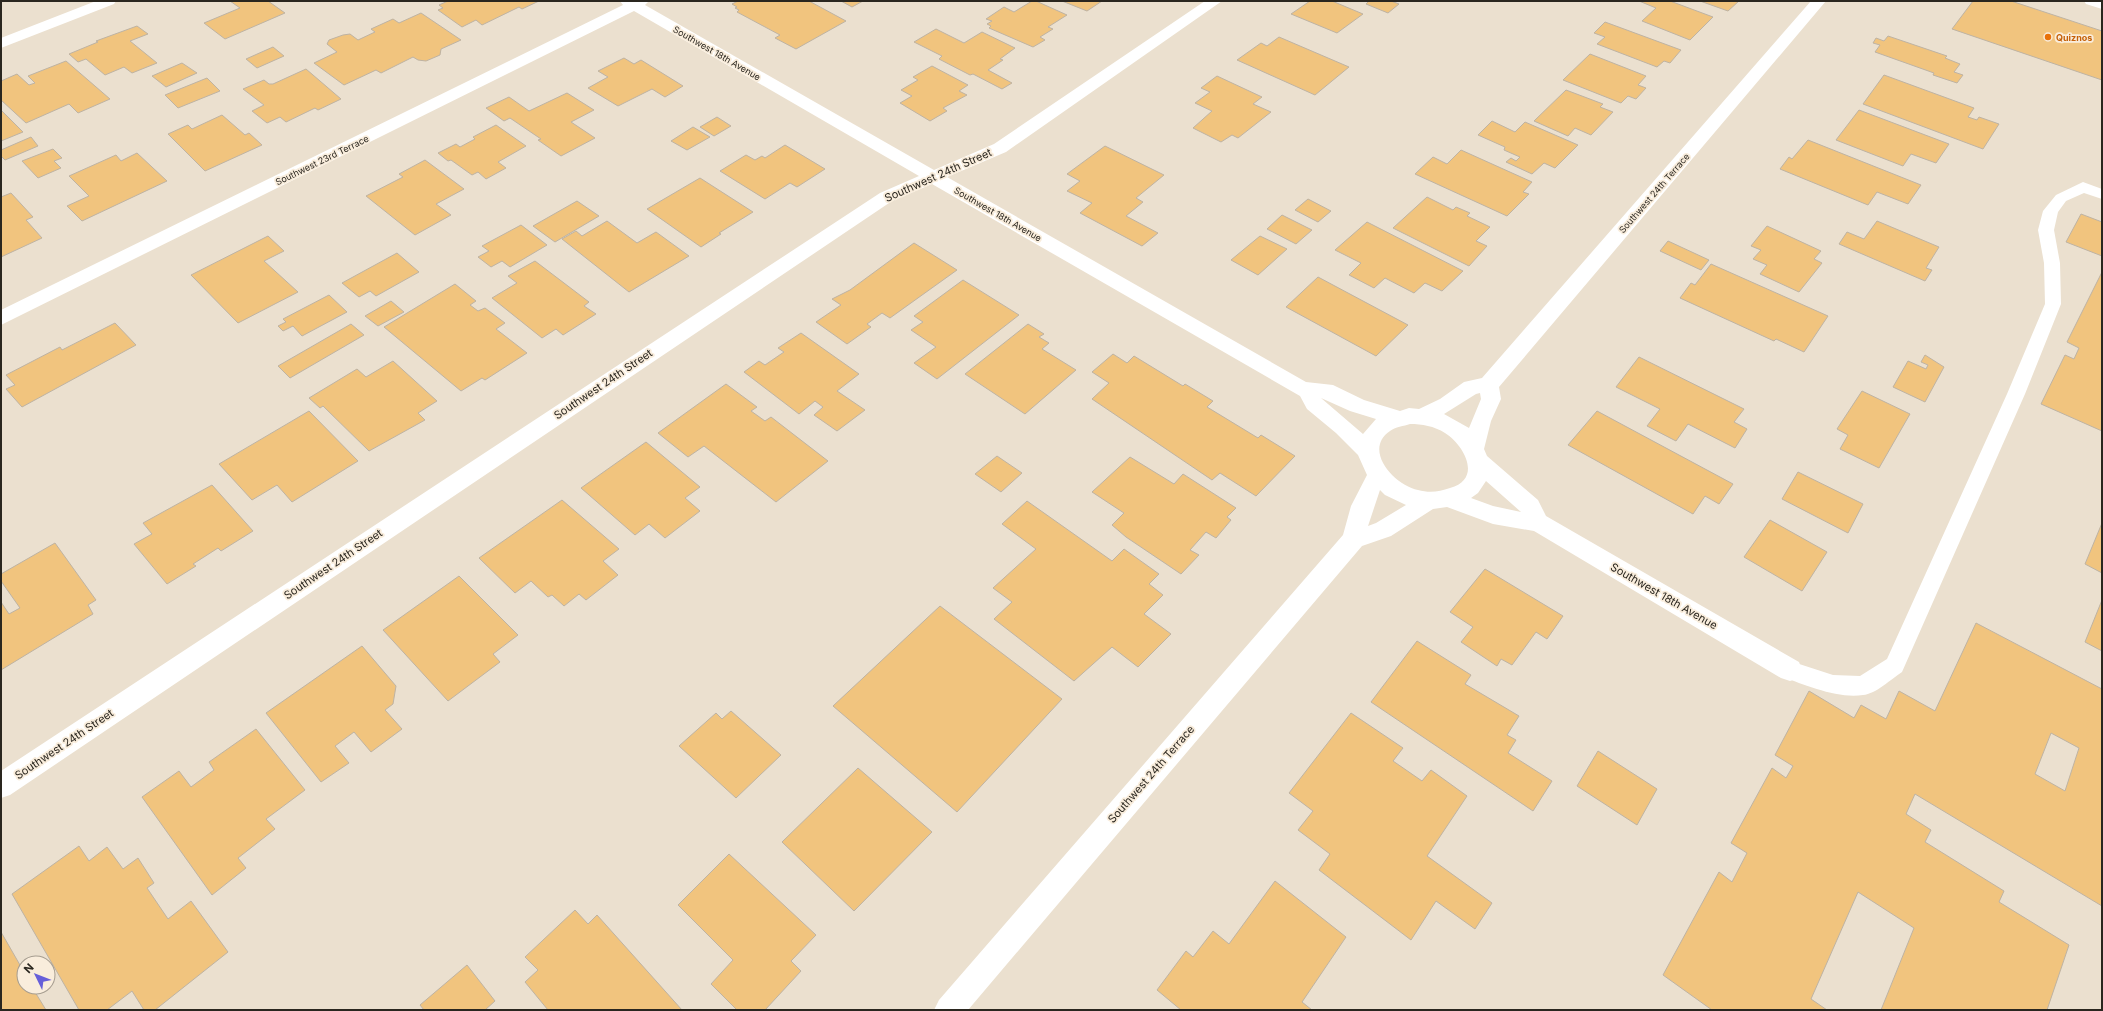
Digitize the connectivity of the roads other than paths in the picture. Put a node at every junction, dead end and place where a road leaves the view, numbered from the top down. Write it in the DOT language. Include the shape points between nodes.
graph roads {
  1 [pos="109,1"];
  2 [pos="1215,1"];
  3 [pos="1819,1"];
  4 [pos="2090,1"];
  5 [pos="634,2"];
  6 [pos="2102,5"];
  7 [pos="1,43"];
  8 [pos="932,176"];
  9 [pos="2102,194"];
  10 [pos="1,318"];
  11 [pos="1488,385"];
  12 [pos="1307,391"];
  13 [pos="1422,416"];
  14 [pos="1397,418"];
  15 [pos="1368,452"];
  16 [pos="1476,454"];
  17 [pos="1378,475"];
  18 [pos="1440,500"];
  19 [pos="1538,522"];
  20 [pos="1354,539"];
  21 [pos="1790,670"];
  22 [pos="1,786"];
  23 [pos="949,1010"];
  1 -- 7 [label="street"];
  2 -- 8 [label="street, Southwest 24th Street" via="1000,148"];
  3 -- 11 [label="street, Southwest 24th Terrace"];
  4 -- 6 [label="street"];
  5 -- 8 [label="street, Southwest 18th Avenue"];
  5 -- 10 [label="street, Southwest 23rd Terrace"];
  8 -- 12 [label="street, Southwest 18th Avenue"];
  8 -- 22 [label="street, Southwest 24th Street" via="886,197"];
  9 -- 21 [label="lane" via="2083,187 2061,198 2051,211 2046,230 2052,264 2053,304 2016,394 1895,665 1863,686 1833,684"];
  11 -- 13 [label="street" via="1471,387 1447,404"];
  11 -- 16 [label="street" via="1491,399 1481,421"];
  12 -- 14 [label="street" via="1326,390 1358,406"];
  12 -- 15 [label="street, Southwest 18th Avenue" via="1314,404 1343,427"];
  13 -- 14 [label="street"];
  13 -- 16 [label="street" via="1438,420 1465,436"];
  14 -- 15 [label="street" via="1375,431 1369,441"];
  15 -- 17 [label="street" via="1370,464"];
  16 -- 18 [label="street" via="1479,474 1473,484 1463,493"];
  16 -- 19 [label="street" via="1530,506"];
  17 -- 18 [label="street" via="1399,493 1414,498"];
  17 -- 20 [label="street" via="1356,522"];
  18 -- 19 [label="street, Southwest 18th Avenue" via="1516,521"];
  18 -- 20 [label="street" via="1383,530"];
  19 -- 21 [label="street, Southwest 18th Avenue"];
  20 -- 23 [label="street, Southwest 24th Terrace"];
}
